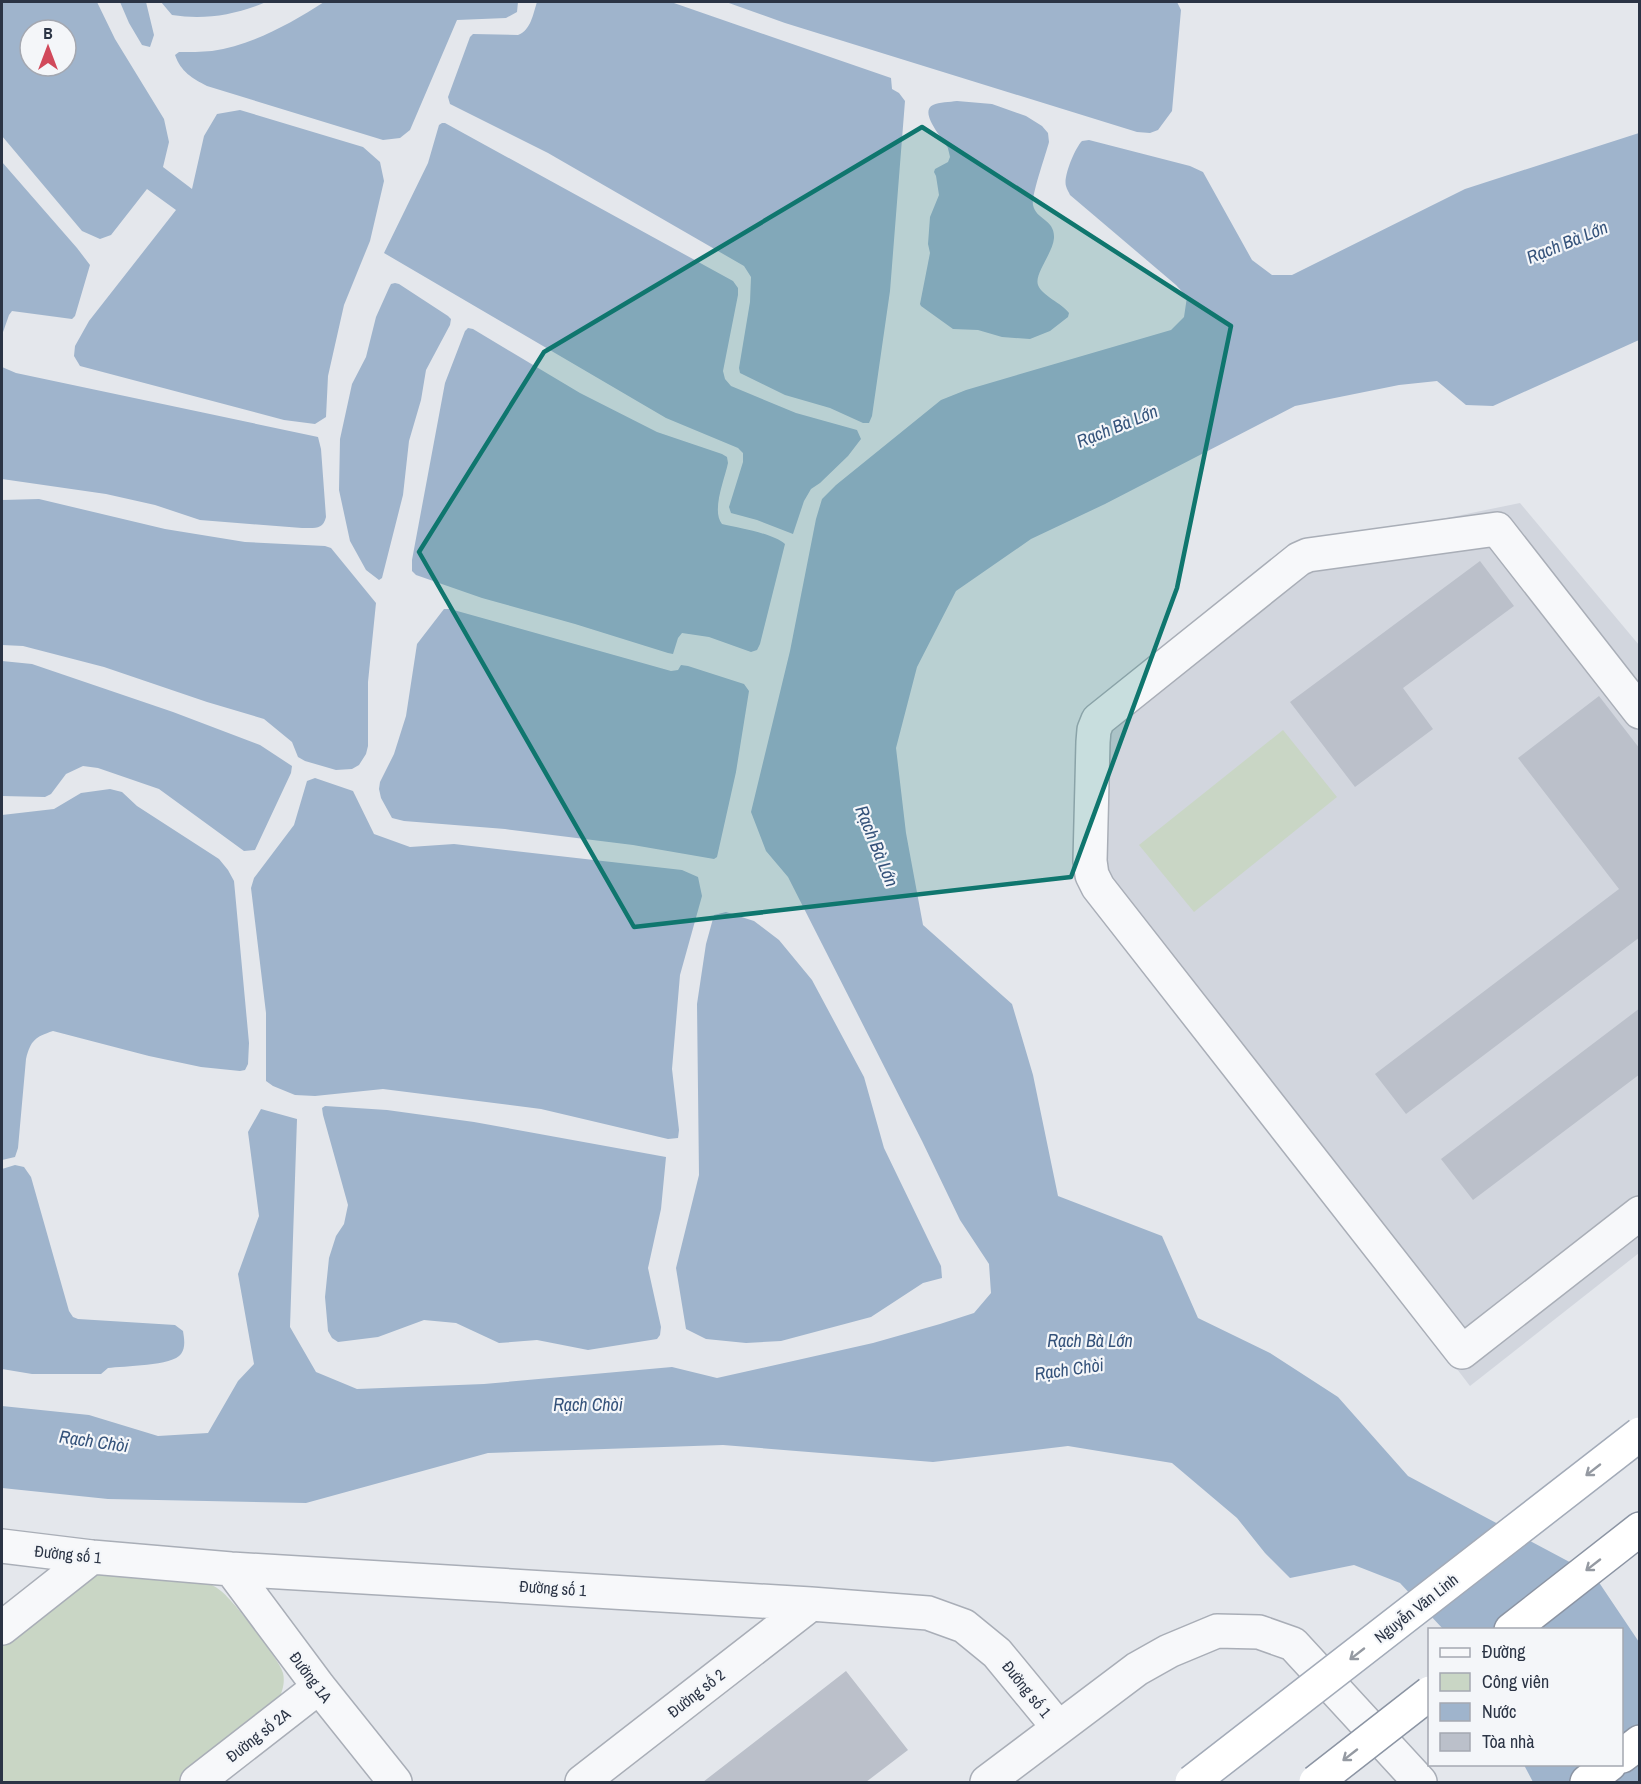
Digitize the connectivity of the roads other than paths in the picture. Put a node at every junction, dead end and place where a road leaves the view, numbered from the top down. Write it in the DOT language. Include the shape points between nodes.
graph roads {
  1 [pos="1640,712"];
  2 [pos="1640,1213"];
  3 [pos="1640,1434"];
  4 [pos="1640,1529"];
  5 [pos="2,1546"];
  6 [pos="92,1557"];
  7 [pos="231,1569"];
  8 [pos="811,1604"];
  9 [pos="2,1628"];
  10 [pos="1512,1628"];
  11 [pos="319,1687"];
  12 [pos="1428,1696"];
  13 [pos="1058,1727"];
  14 [pos="1640,1742"];
  15 [pos="1623,1755"];
  16 [pos="1607,1766"];
  17 [pos="197,1782"];
  18 [pos="394,1782"];
  19 [pos="582,1782"];
  20 [pos="987,1782"];
  21 [pos="1192,1782"];
  22 [pos="1316,1782"];
  23 [pos="1420,1782"];
  24 [pos="1587,1782"];
  1 -- 2 [label="street" via="1497,529 1308,555 1098,720 1093,742 1090,861 1098,887 1462,1352"];
  3 -- 21 [label="main road, Nguyễn Văn Linh, one-way, bridge"];
  4 -- 10 [label="main road, one-way"];
  5 -- 6 [label="street, Đường số 1"];
  6 -- 7 [label="street, Đường số 1"];
  6 -- 9 [label="street"];
  7 -- 8 [label="street, Đường số 1"];
  7 -- 11 [label="street, Đường 1A"];
  8 -- 13 [label="street, Đường số 1" via="928,1614 964,1626 998,1653"];
  8 -- 19 [label="street, Đường số 2"];
  11 -- 17 [label="street, Đường số 2A"];
  11 -- 18 [label="street, Đường 1A"];
  12 -- 22 [label="main road, one-way, bridge"];
  13 -- 20 [label="street"];
  13 -- 23 [label="street" via="1137,1669 1169,1651 1217,1631 1259,1632 1293,1644"];
  14 -- 15 [label="main road"];
  16 -- 24 [label="main road"];
}
